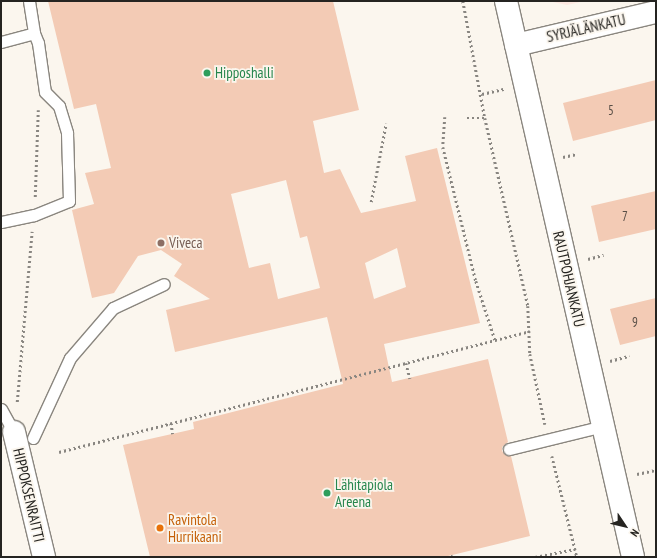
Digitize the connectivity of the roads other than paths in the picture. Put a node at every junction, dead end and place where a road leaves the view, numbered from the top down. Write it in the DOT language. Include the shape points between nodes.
graph roads {
  1 [pos="29,1"];
  2 [pos="506,1"];
  3 [pos="656,12"];
  4 [pos="34,33"];
  5 [pos="1,42"];
  6 [pos="516,45"];
  7 [pos="1,222"];
  8 [pos="164,284"];
  9 [pos="1,409"];
  10 [pos="603,426"];
  11 [pos="23,435"];
  12 [pos="509,449"];
  13 [pos="44,557"];
  14 [pos="633,557"];
  1 -- 4 [label="lane"];
  2 -- 6 [label="street, RAUTPOHJANKATU"];
  3 -- 6 [label="street, SYRJÄLÄNKATU"];
  4 -- 5 [label="lane"];
  4 -- 7 [label="lane" via="38,43 45,92 59,106 67,134 69,201 34,215"];
  6 -- 10 [label="street, RAUTPOHJANKATU"];
  8 -- 11 [label="lane" via="113,308 70,358"];
  9 -- 11 [label="lane"];
  10 -- 12 [label="lane"];
  10 -- 14 [label="street, RAUTPOHJANKATU"];
  11 -- 13 [label="street, HIPPOKSENRAITTI"];
}
